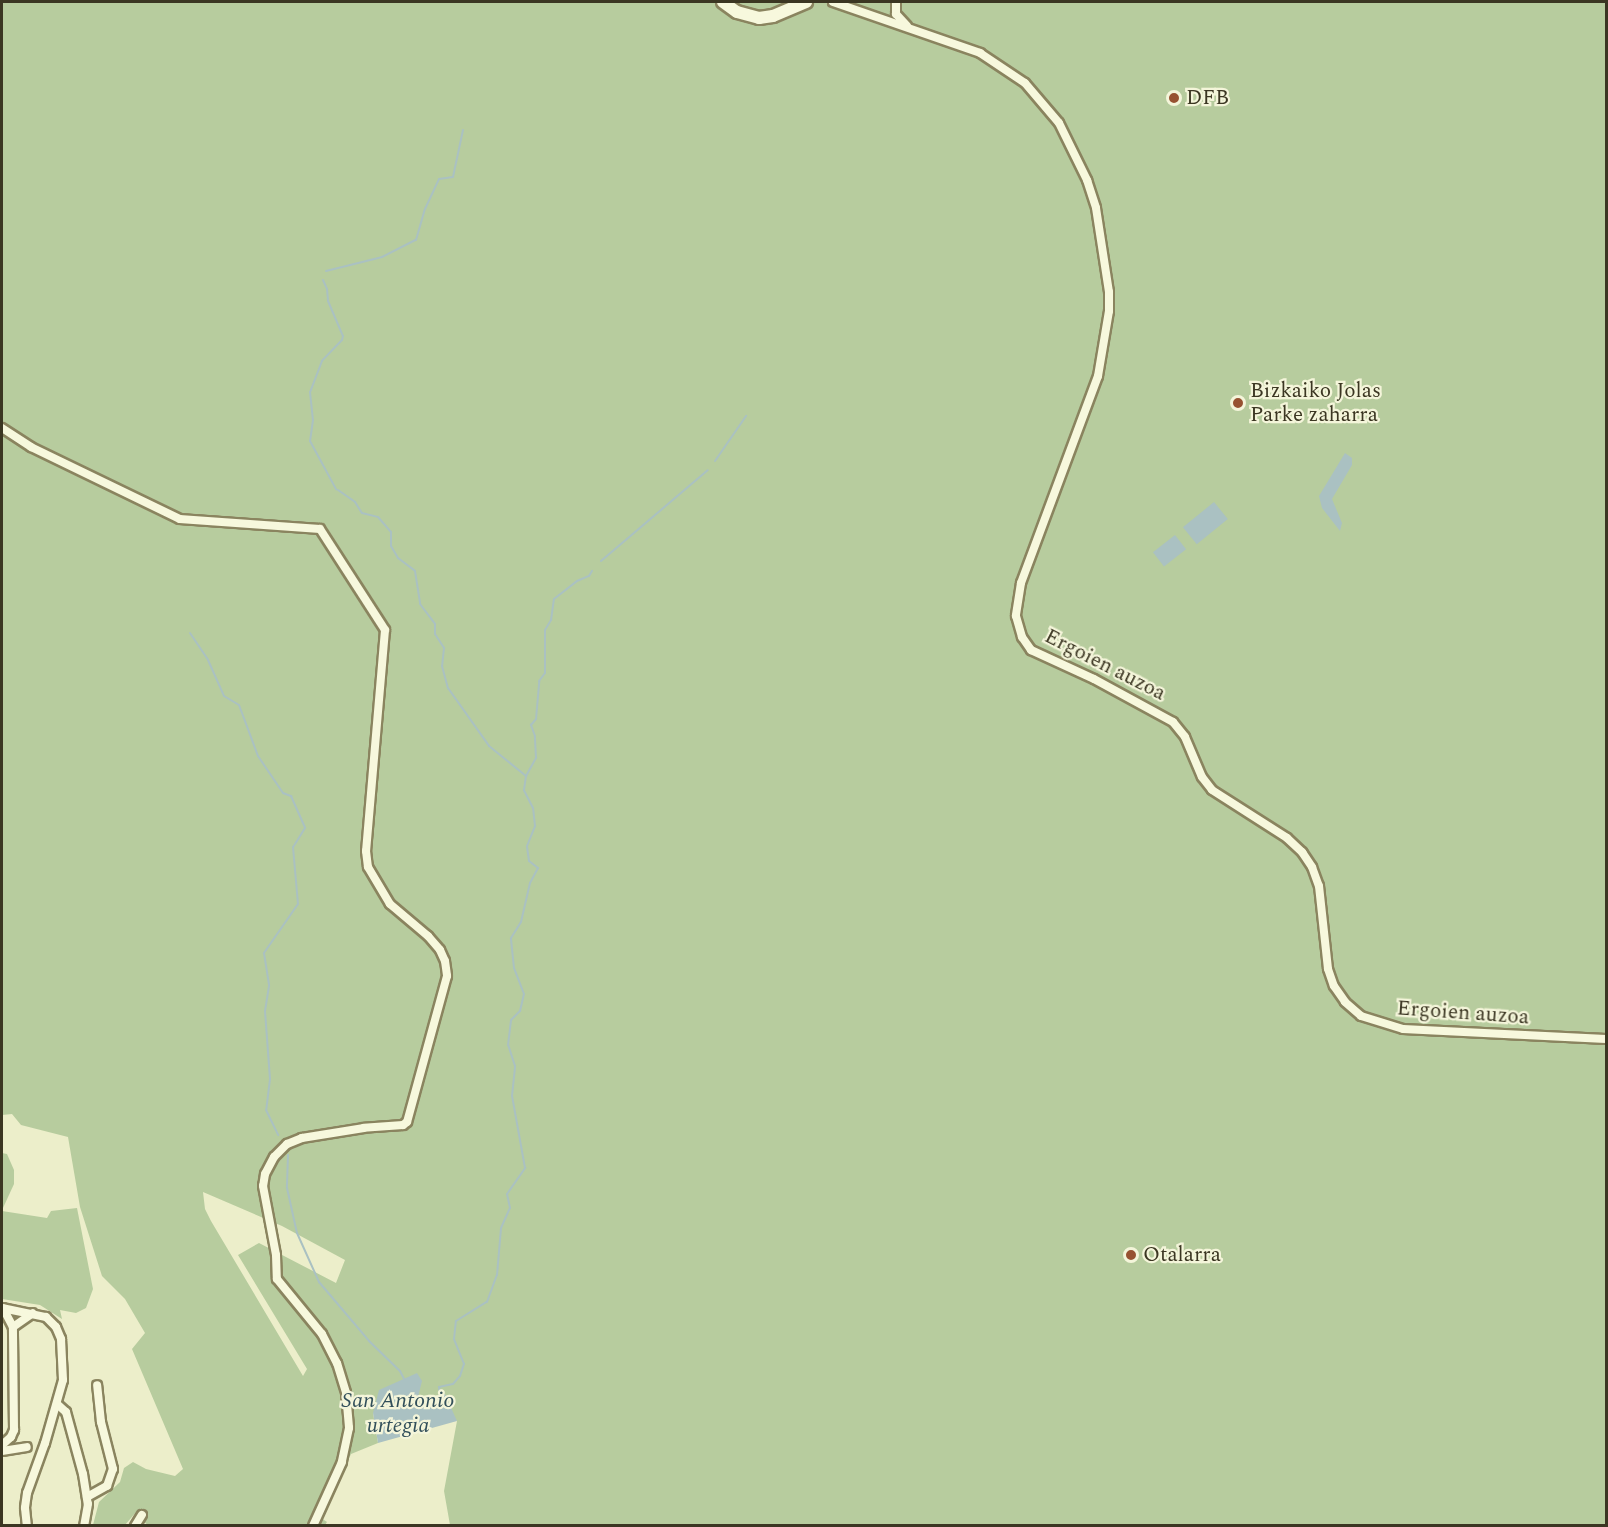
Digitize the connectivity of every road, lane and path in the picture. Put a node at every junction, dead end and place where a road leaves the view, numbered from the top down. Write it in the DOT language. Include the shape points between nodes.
graph roads {
  1 [pos="723,2"];
  2 [pos="806,2"];
  3 [pos="833,2"];
  4 [pos="896,2"];
  5 [pos="908,26"];
  6 [pos="2,428"];
  7 [pos="1606,1039"];
  8 [pos="2,1308"];
  9 [pos="33,1313"];
  10 [pos="13,1328"];
  11 [pos="97,1385"];
  12 [pos="57,1404"];
  13 [pos="2,1445"];
  14 [pos="27,1447"];
  15 [pos="2,1451"];
  16 [pos="87,1497"];
  17 [pos="142,1515"];
  18 [pos="27,1526"];
  19 [pos="84,1526"];
  20 [pos="135,1526"];
  21 [pos="313,1526"];
  1 -- 2 [label="street" via="737,12 759,18"];
  3 -- 5 [label="street, Ergoien auzoa"];
  4 -- 5 [label="street" via="896,14"];
  5 -- 7 [label="street, Ergoien auzoa" via="980,53 1025,83 1059,123 1096,208 1109,311 1098,376 1021,583 1016,616 1030,650 1173,722 1212,790 1287,838 1302,852 1319,886 1328,969 1334,986 1361,1016 1403,1029"];
  6 -- 21 [label="street" via="31,447 180,519 320,528 385,630 366,851 368,867 390,904 440,950 447,976 407,1122 302,1138 287,1144 274,1157 262,1186 277,1280 322,1334 346,1392 349,1428 342,1462"];
  8 -- 9 [label="street"];
  8 -- 10 [label="street"];
  9 -- 10 [label="street"];
  9 -- 12 [label="street" via="50,1320 61,1339 63,1380"];
  10 -- 13 [label="street" via="14,1430"];
  11 -- 16 [label="street" via="113,1469 107,1486"];
  12 -- 16 [label="street" via="66,1412"];
  12 -- 18 [label="street" via="27,1493"];
  14 -- 15 [label="street"];
  16 -- 19 [label="street"];
  17 -- 20 [label="street"];
}
